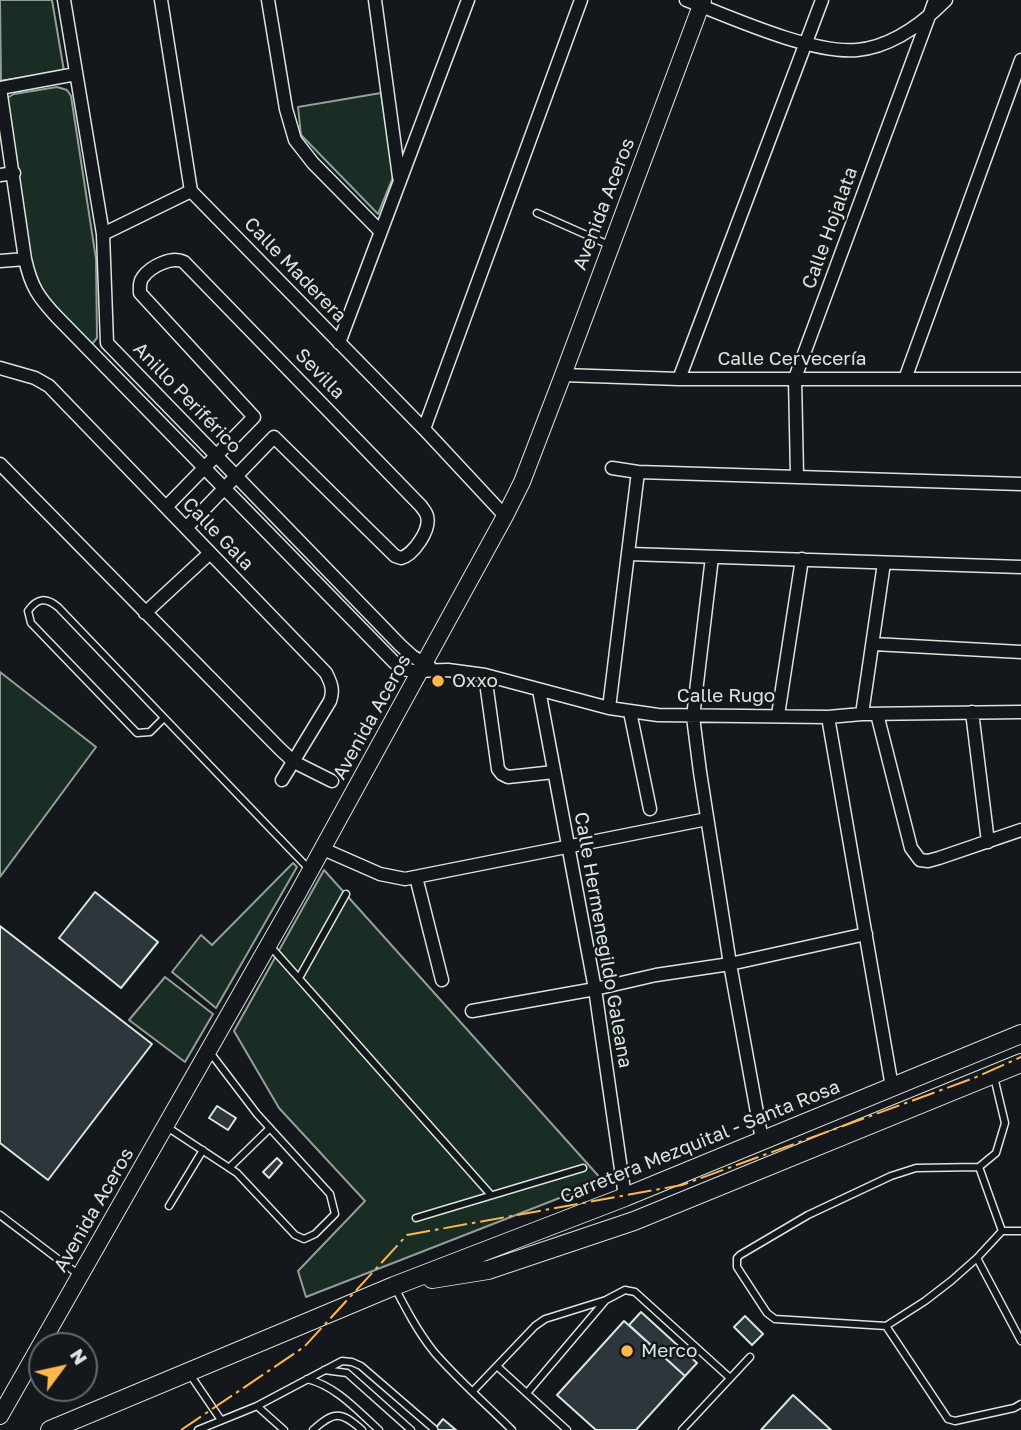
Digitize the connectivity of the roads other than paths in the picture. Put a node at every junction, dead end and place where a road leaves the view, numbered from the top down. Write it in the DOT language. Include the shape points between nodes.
graph roads {
  1 [pos="64,0"];
  2 [pos="161,0"];
  3 [pos="268,0"];
  4 [pos="375,0"];
  5 [pos="468,0"];
  6 [pos="582,0"];
  7 [pos="821,0"];
  8 [pos="935,0"];
  9 [pos="946,0"];
  10 [pos="696,2"];
  11 [pos="929,16"];
  12 [pos="805,44"];
  13 [pos="1021,60"];
  14 [pos="76,74"];
  15 [pos="0,88"];
  16 [pos="14,173"];
  17 [pos="0,175"];
  18 [pos="400,180"];
  19 [pos="191,191"];
  20 [pos="537,213"];
  21 [pos="380,231"];
  22 [pos="103,234"];
  23 [pos="611,245"];
  24 [pos="26,259"];
  25 [pos="0,261"];
  26 [pos="107,343"];
  27 [pos="339,343"];
  28 [pos="93,353"];
  29 [pos="0,368"];
  30 [pos="563,375"];
  31 [pos="795,378"];
  32 [pos="679,379"];
  33 [pos="905,379"];
  34 [pos="1021,379"];
  35 [pos="424,429"];
  36 [pos="215,456"];
  37 [pos="0,464"];
  38 [pos="204,467"];
  39 [pos="612,468"];
  40 [pos="638,472"];
  41 [pos="235,476"];
  42 [pos="797,476"];
  43 [pos="1021,484"];
  44 [pos="224,486"];
  45 [pos="166,507"];
  46 [pos="505,516"];
  47 [pos="186,528"];
  48 [pos="209,552"];
  49 [pos="629,554"];
  50 [pos="712,557"];
  51 [pos="802,559"];
  52 [pos="884,563"];
  53 [pos="1021,567"];
  54 [pos="364,607"];
  55 [pos="145,612"];
  56 [pos="353,619"];
  57 [pos="874,644"];
  58 [pos="1021,652"];
  59 [pos="428,668"];
  60 [pos="485,675"];
  61 [pos="539,690"];
  62 [pos="609,708"];
  63 [pos="630,712"];
  64 [pos="972,712"];
  65 [pos="1021,712"];
  66 [pos="862,714"];
  67 [pos="877,714"];
  68 [pos="778,715"];
  69 [pos="693,717"];
  70 [pos="828,717"];
  71 [pos="163,719"];
  72 [pos="294,762"];
  73 [pos="554,772"];
  74 [pos="282,780"];
  75 [pos="332,781"];
  76 [pos="650,809"];
  77 [pos="707,819"];
  78 [pos="1021,830"];
  79 [pos="988,842"];
  80 [pos="568,847"];
  81 [pos="323,849"];
  82 [pos="310,871"];
  83 [pos="416,877"];
  84 [pos="346,894"];
  85 [pos="866,934"];
  86 [pos="269,945"];
  87 [pos="730,964"];
  88 [pos="299,978"];
  89 [pos="442,979"];
  90 [pos="594,989"];
  91 [pos="472,1011"];
  92 [pos="1021,1034"];
  93 [pos="208,1050"];
  94 [pos="1021,1063"];
  95 [pos="993,1074"];
  96 [pos="892,1087"];
  97 [pos="166,1126"];
  98 [pos="270,1128"];
  99 [pos="762,1140"];
  100 [pos="204,1150"];
  101 [pos="979,1167"];
  102 [pos="229,1168"];
  103 [pos="583,1168"];
  104 [pos="491,1195"];
  105 [pos="625,1197"];
  106 [pos="169,1206"];
  107 [pos="0,1215"];
  108 [pos="416,1218"];
  109 [pos="1002,1231"];
  110 [pos="1021,1231"];
  111 [pos="977,1258"];
  112 [pos="80,1276"];
  113 [pos="394,1286"];
  114 [pos="606,1300"];
  115 [pos="886,1326"];
  116 [pos="1021,1341"];
  117 [pos="750,1357"];
  118 [pos="498,1367"];
  119 [pos="323,1370"];
  120 [pos="187,1371"];
  121 [pos="730,1378"];
  122 [pos="307,1379"];
  123 [pos="473,1391"];
  124 [pos="527,1393"];
  125 [pos="1021,1404"];
  126 [pos="257,1406"];
  127 [pos="0,1416"];
  128 [pos="221,1420"];
  129 [pos="434,1429"];
  130 [pos="50,1430"];
  131 [pos="198,1430"];
  132 [pos="284,1430"];
  133 [pos="313,1430"];
  134 [pos="362,1430"];
  135 [pos="380,1430"];
  136 [pos="411,1430"];
  137 [pos="512,1430"];
  138 [pos="567,1430"];
  139 [pos="682,1430"];
  1 -- 14 [label="street, Anillo Periférico"];
  2 -- 19 [label="street"];
  3 -- 21 [label="street" via="286,109 296,140"];
  4 -- 18 [label="street"];
  5 -- 18 [label="street"];
  6 -- 35 [label="street"];
  7 -- 12 [label="street"];
  8 -- 11 [label="street, Calle Hojalata"];
  9 -- 11 [label="street"];
  10 -- 12 [label="street"];
  10 -- 23 [label="street, Avenida Aceros"];
  11 -- 12 [label="street" via="885,43 858,50"];
  11 -- 31 [label="street, Calle Hojalata"];
  12 -- 32 [label="street"];
  13 -- 33 [label="street"];
  14 -- 15 [label="street"];
  14 -- 22 [label="street, Anillo Periférico"];
  15 -- 16 [label="street, Anillo Periférico"];
  16 -- 17 [label="street"];
  16 -- 24 [label="street, Anillo Periférico"];
  18 -- 21 [label="street"];
  19 -- 22 [label="street"];
  19 -- 27 [label="street, Calle Maderera"];
  20 -- 23 [label="lane"];
  21 -- 27 [label="street"];
  22 -- 26 [label="street, Anillo Periférico"];
  23 -- 30 [label="street, Avenida Aceros"];
  24 -- 25 [label="street"];
  24 -- 28 [label="street, Anillo Periférico" via="36,292"];
  26 -- 28 [label="street"];
  26 -- 36 [label="street, Anillo Periférico"];
  27 -- 35 [label="street, Calle Maderera"];
  28 -- 38 [label="street, Anillo Periférico"];
  29 -- 45 [label="street, Calle Gala" via="49,386"];
  30 -- 32 [label="street, Calle Cervecería"];
  30 -- 46 [label="street, Avenida Aceros"];
  31 -- 32 [label="street, Calle Cervecería"];
  31 -- 33 [label="street, Calle Cervecería"];
  31 -- 42 [label="street, Calle Hojalata"];
  33 -- 34 [label="street, Calle Cervecería"];
  35 -- 46 [label="street, Calle Maderera"];
  36 -- 38 [label="street"];
  36 -- 41 [label="street, Anillo Periférico"];
  36 -- 41 [label="street, Sevilla" via="254,417 140,293 143,276 171,260 184,262 421,506 428,520 412,551 401,558 395,556 274,437"];
  37 -- 55 [label="street"];
  38 -- 44 [label="street, Anillo Periférico"];
  38 -- 45 [label="street"];
  39 -- 40 [label="street"];
  40 -- 42 [label="street"];
  40 -- 49 [label="street"];
  41 -- 44 [label="street"];
  41 -- 54 [label="street, Anillo Periférico"];
  42 -- 43 [label="street"];
  44 -- 47 [label="street"];
  44 -- 56 [label="street, Anillo Periférico"];
  45 -- 47 [label="street, Calle Gala"];
  46 -- 59 [label="street, Avenida Aceros"];
  47 -- 48 [label="street, Calle Gala"];
  48 -- 55 [label="street"];
  48 -- 72 [label="street, Calle Gala" via="332,684 330,701"];
  49 -- 50 [label="street"];
  49 -- 62 [label="street"];
  50 -- 51 [label="street"];
  50 -- 69 [label="street"];
  51 -- 52 [label="street"];
  51 -- 68 [label="street"];
  52 -- 53 [label="street"];
  52 -- 57 [label="street"];
  54 -- 56 [label="street"];
  54 -- 59 [label="street, Anillo Periférico"];
  55 -- 72 [label="street"];
  56 -- 59 [label="street, Anillo Periférico" via="403,669"];
  57 -- 58 [label="street"];
  57 -- 66 [label="street"];
  59 -- 60 [label="street, Calle Rugo"];
  59 -- 81 [label="street, Avenida Aceros"];
  60 -- 61 [label="street, Calle Rugo"];
  60 -- 73 [label="street" via="498,769 508,776"];
  61 -- 62 [label="street, Calle Rugo"];
  61 -- 73 [label="street, Calle Hermenegildo Galeana"];
  62 -- 63 [label="street, Calle Rugo"];
  63 -- 69 [label="street, Calle Rugo"];
  63 -- 76 [label="street"];
  64 -- 65 [label="street, Calle Rugo"];
  64 -- 67 [label="street, Calle Rugo"];
  64 -- 79 [label="street"];
  66 -- 67 [label="street, Calle Rugo"];
  66 -- 70 [label="street, Calle Rugo"];
  67 -- 79 [label="street" via="915,855 928,861"];
  68 -- 69 [label="street, Calle Rugo"];
  68 -- 70 [label="street, Calle Rugo"];
  69 -- 77 [label="street"];
  70 -- 85 [label="street"];
  71 -- 71 [label="lane" via="50,600 33,605 28,611 31,623 137,733 150,732"];
  71 -- 82 [label="lane"];
  72 -- 74 [label="street, Calle Gala"];
  72 -- 75 [label="street"];
  73 -- 80 [label="street, Calle Hermenegildo Galeana"];
  77 -- 80 [label="street"];
  77 -- 87 [label="street"];
  78 -- 79 [label="street"];
  80 -- 83 [label="street"];
  80 -- 90 [label="street, Calle Hermenegildo Galeana"];
  81 -- 82 [label="street, Avenida Aceros"];
  81 -- 83 [label="street" via="380,874"];
  82 -- 86 [label="street, Avenida Aceros"];
  83 -- 89 [label="street"];
  84 -- 88 [label="lane"];
  85 -- 87 [label="street"];
  85 -- 96 [label="street"];
  86 -- 88 [label="lane"];
  86 -- 93 [label="street, Avenida Aceros"];
  87 -- 90 [label="street"];
  87 -- 99 [label="street"];
  88 -- 104 [label="lane"];
  90 -- 91 [label="street"];
  90 -- 105 [label="street, Calle Hermenegildo Galeana"];
  92 -- 96 [label="main road, Carretera Mezquital - Santa Rosa"];
  93 -- 97 [label="street, Avenida Aceros"];
  93 -- 98 [label="lane"];
  94 -- 95 [label="main road, Carretera Mezquital - Santa Rosa"];
  95 -- 101 [label="lane" via="1005,1123 996,1153"];
  95 -- 113 [label="main road, Carretera Mezquital - Santa Rosa" via="634,1221 488,1270"];
  96 -- 99 [label="main road, Carretera Mezquital - Santa Rosa"];
  97 -- 100 [label="lane"];
  97 -- 112 [label="street, Avenida Aceros"];
  98 -- 102 [label="lane"];
  98 -- 102 [label="lane" via="330,1194 335,1214 328,1223 304,1239 295,1235"];
  99 -- 105 [label="main road, Carretera Mezquital - Santa Rosa"];
  100 -- 102 [label="lane"];
  100 -- 106 [label="lane"];
  101 -- 109 [label="lane"];
  101 -- 115 [label="lane" via="916,1168 891,1176 808,1215 737,1258 737,1267 766,1314 775,1319"];
  103 -- 104 [label="lane"];
  104 -- 108 [label="lane"];
  105 -- 113 [label="main road, Carretera Mezquital - Santa Rosa"];
  107 -- 112 [label="lane"];
  109 -- 110 [label="lane"];
  109 -- 111 [label="lane"];
  111 -- 115 [label="lane"];
  111 -- 116 [label="lane"];
  112 -- 127 [label="street, Avenida Aceros"];
  113 -- 120 [label="main road, Carretera Mezquital - Santa Rosa"];
  113 -- 123 [label="lane" via="416,1328"];
  114 -- 118 [label="lane" via="545,1319"];
  114 -- 121 [label="lane" via="625,1290 635,1292"];
  114 -- 124 [label="lane"];
  115 -- 125 [label="lane" via="948,1419"];
  117 -- 121 [label="lane"];
  118 -- 123 [label="lane"];
  118 -- 124 [label="lane"];
  119 -- 122 [label="lane"];
  119 -- 129 [label="lane" via="342,1361 361,1366"];
  119 -- 136 [label="lane" via="347,1373"];
  120 -- 128 [label="lane"];
  120 -- 130 [label="main road, Carretera Mezquital - Santa Rosa"];
  121 -- 139 [label="lane"];
  122 -- 126 [label="lane"];
  122 -- 135 [label="lane" via="338,1393"];
  123 -- 137 [label="lane"];
  124 -- 138 [label="lane"];
  126 -- 128 [label="lane"];
  126 -- 132 [label="lane"];
  128 -- 131 [label="lane"];
  133 -- 134 [label="lane" via="341,1415"];
}
